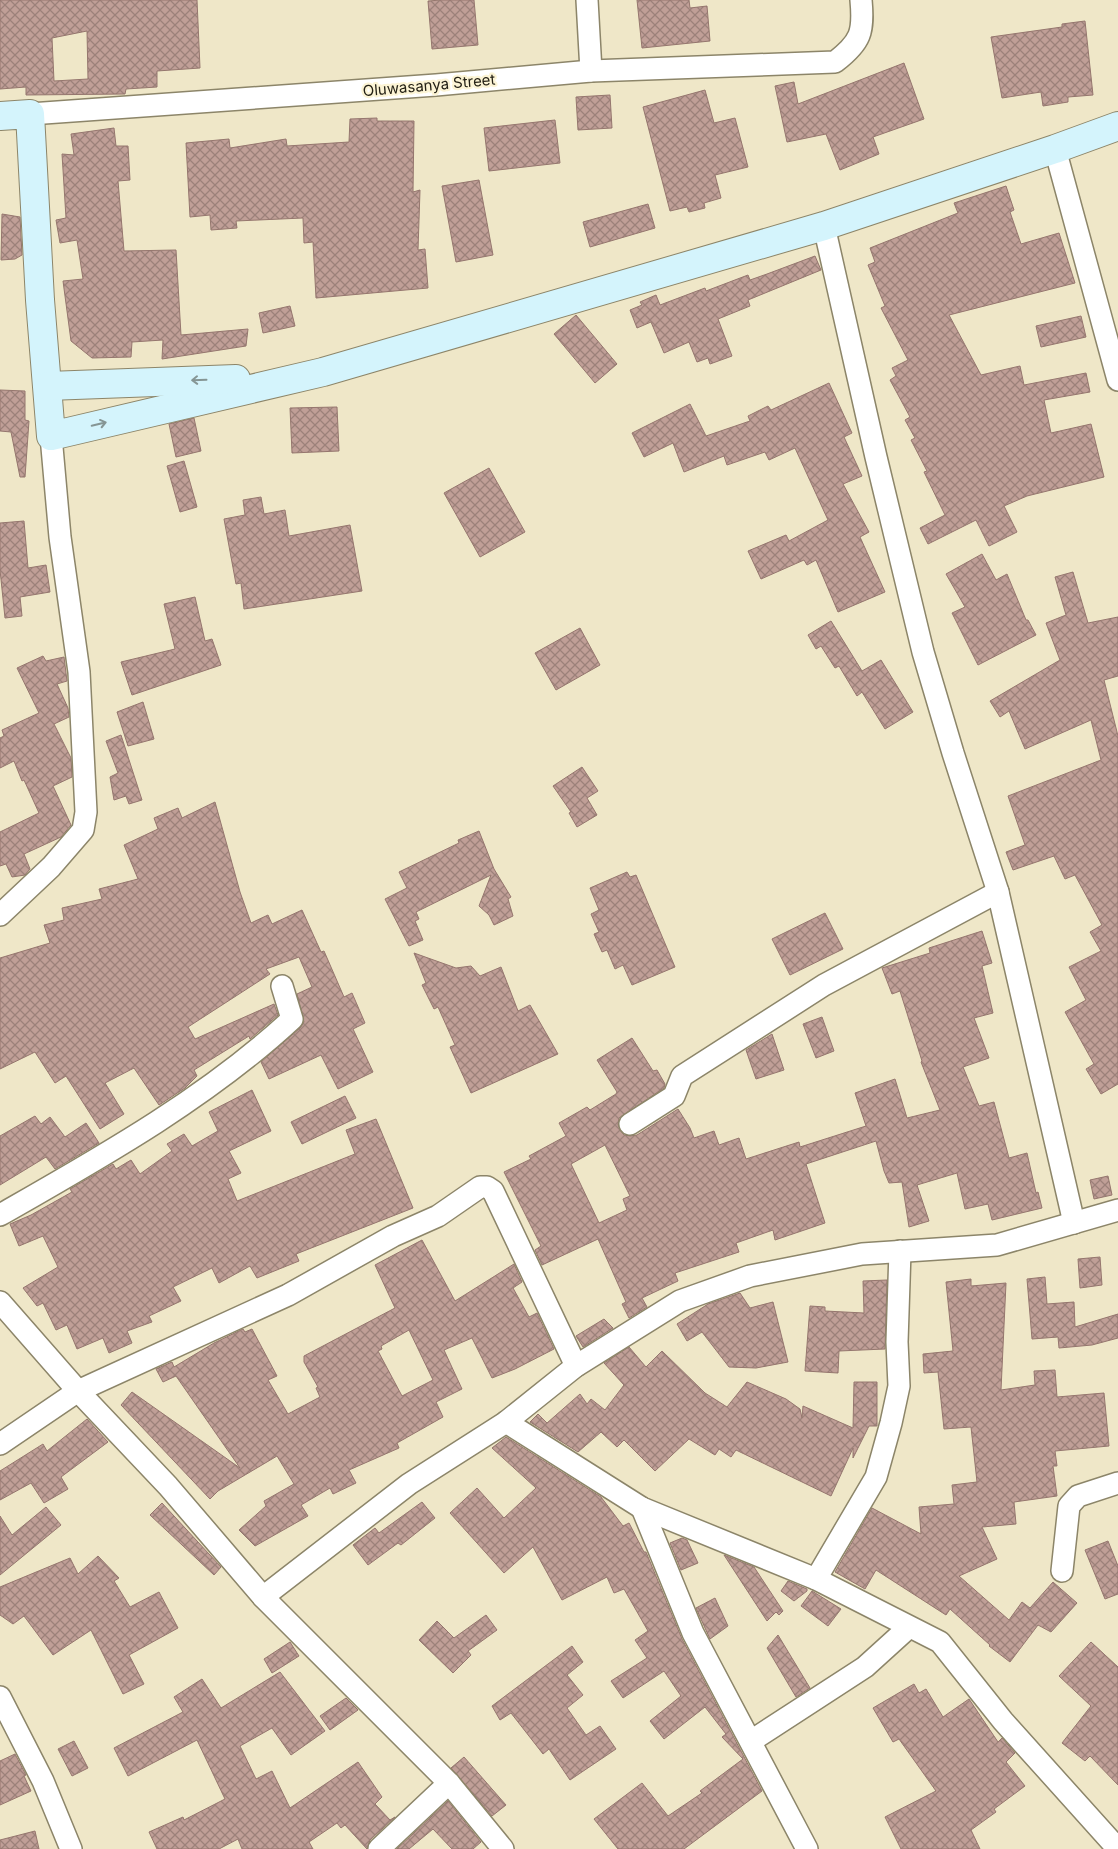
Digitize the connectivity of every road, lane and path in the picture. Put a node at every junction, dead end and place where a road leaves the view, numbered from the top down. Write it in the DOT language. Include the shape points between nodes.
graph roads {
  1 [pos="588,0"];
  2 [pos="861,0"];
  3 [pos="591,71"];
  4 [pos="1118,113"];
  5 [pos="30,114"];
  6 [pos="0,116"];
  7 [pos="1118,126"];
  8 [pos="1055,149"];
  9 [pos="824,226"];
  10 [pos="1118,380"];
  11 [pos="48,386"];
  12 [pos="51,436"];
  13 [pos="998,892"];
  14 [pos="0,916"];
  15 [pos="282,986"];
  16 [pos="630,1124"];
  17 [pos="1118,1210"];
  18 [pos="0,1215"];
  19 [pos="1074,1223"];
  20 [pos="900,1251"];
  21 [pos="0,1302"];
  22 [pos="576,1366"];
  23 [pos="78,1391"];
  24 [pos="506,1422"];
  25 [pos="0,1444"];
  26 [pos="1118,1483"];
  27 [pos="642,1508"];
  28 [pos="1062,1571"];
  29 [pos="816,1579"];
  30 [pos="263,1597"];
  31 [pos="908,1628"];
  32 [pos="0,1697"];
  33 [pos="751,1741"];
  34 [pos="449,1783"];
  35 [pos="71,1849"];
  36 [pos="379,1849"];
  37 [pos="504,1849"];
  38 [pos="807,1849"];
  39 [pos="1118,1849"];
  1 -- 3 [label="street"];
  2 -- 3 [label="street, Oluwasanya Street" via="863,27 853,48 835,62"];
  3 -- 5 [label="street, Oluwasanya Street" via="436,86"];
  4 -- 11 [label="street, one-way" via="811,216 319,360 239,379"];
  5 -- 6 [label="street, Oluwasanya Street"];
  5 -- 11 [label="street"];
  7 -- 8 [label="street"];
  8 -- 9 [label="street"];
  8 -- 10 [label="street"];
  12 -- 9 [label="street, one-way" via="323,372"];
  9 -- 13 [label="street" via="923,652"];
  11 -- 12 [label="street"];
  12 -- 14 [label="street" via="60,537 79,672 86,812 83,830 51,867"];
  13 -- 16 [label="street" via="816,990 682,1076 674,1096"];
  13 -- 19 [label="street"];
  15 -- 18 [label="street" via="292,1019 273,1036 185,1102"];
  17 -- 19 [label="street"];
  19 -- 20 [label="street" via="998,1245"];
  20 -- 22 [label="street" via="862,1254 750,1276 680,1301"];
  20 -- 29 [label="street" via="898,1386 891,1424 876,1477"];
  21 -- 23 [label="street"];
  22 -- 23 [label="street" via="493,1191 480,1187 438,1216 394,1236 288,1295"];
  22 -- 24 [label="street"];
  23 -- 25 [label="street"];
  23 -- 30 [label="street" via="168,1486"];
  24 -- 27 [label="street"];
  24 -- 30 [label="street" via="409,1484"];
  26 -- 28 [label="street" via="1078,1496 1069,1506"];
  27 -- 29 [label="street"];
  27 -- 33 [label="street" via="692,1633"];
  29 -- 31 [label="street"];
  30 -- 34 [label="street"];
  31 -- 33 [label="street" via="865,1667"];
  31 -- 39 [label="street" via="940,1642 1003,1721"];
  32 -- 35 [label="street" via="43,1781"];
  33 -- 38 [label="street"];
  34 -- 36 [label="street"];
  34 -- 37 [label="street"];
}
